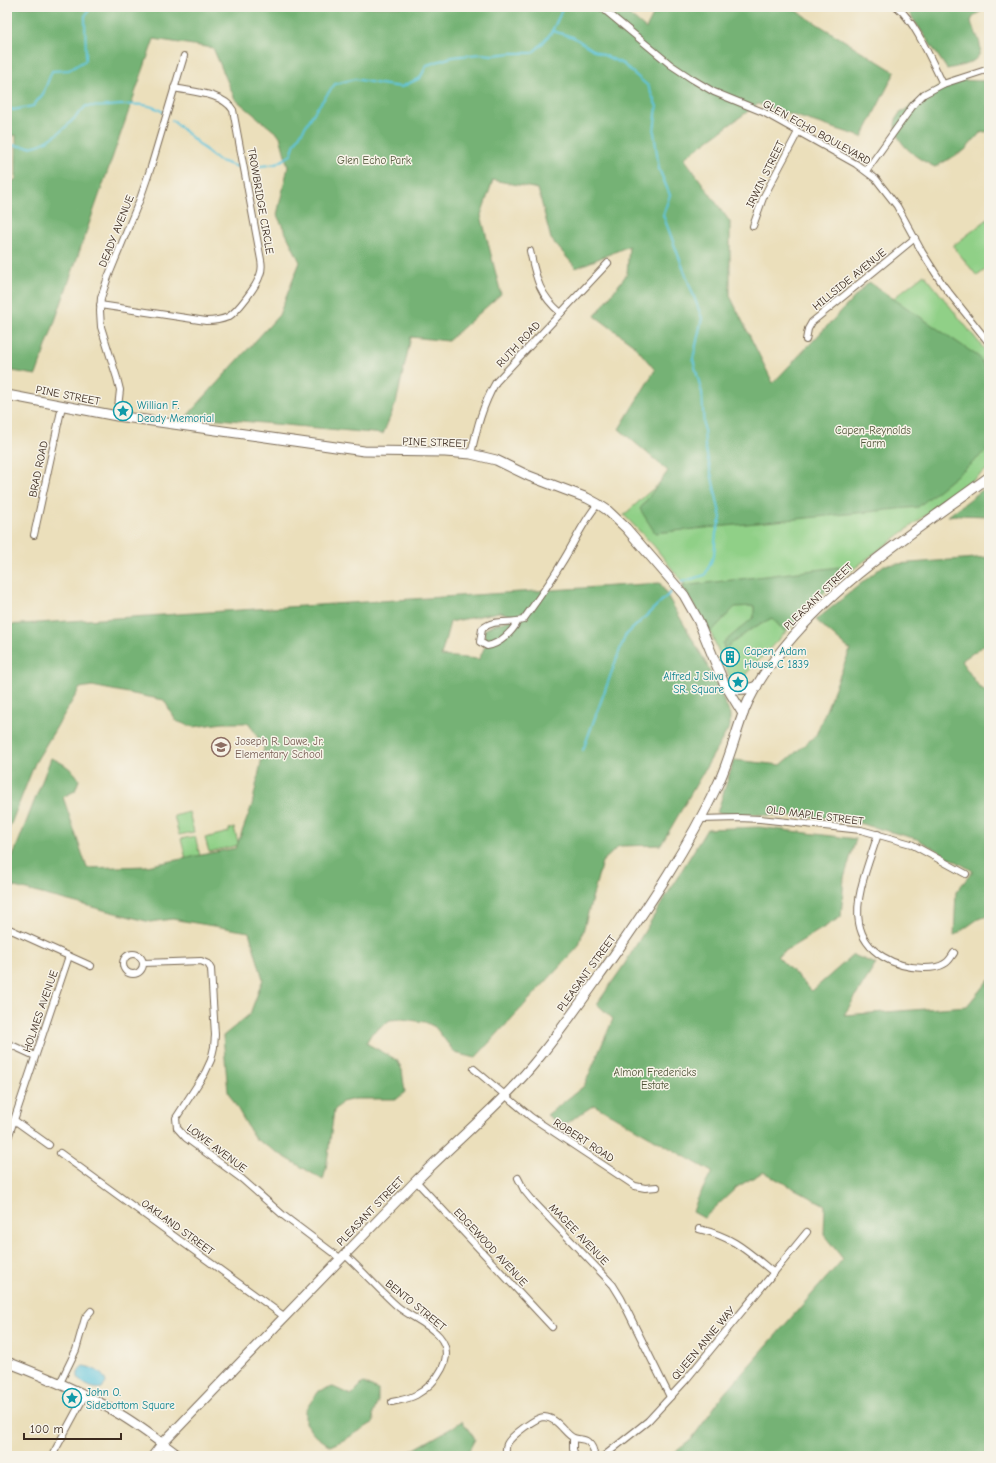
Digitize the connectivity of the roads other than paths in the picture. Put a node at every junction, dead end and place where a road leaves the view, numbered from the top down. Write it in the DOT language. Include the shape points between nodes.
graph roads {
  1 [pos="601,7"];
  2 [pos="896,7"];
  3 [pos="184,56"];
  4 [pos="989,69"];
  5 [pos="943,84"];
  6 [pos="174,88"];
  7 [pos="798,132"];
  8 [pos="866,171"];
  9 [pos="753,226"];
  10 [pos="915,238"];
  11 [pos="530,252"];
  12 [pos="608,263"];
  13 [pos="100,305"];
  14 [pos="561,313"];
  15 [pos="806,340"];
  16 [pos="989,343"];
  17 [pos="7,395"];
  18 [pos="62,406"];
  19 [pos="117,416"];
  20 [pos="471,454"];
  21 [pos="989,478"];
  22 [pos="598,504"];
  23 [pos="34,535"];
  24 [pos="518,621"];
  25 [pos="726,686"];
  26 [pos="757,686"];
  27 [pos="743,714"];
  28 [pos="700,819"];
  29 [pos="878,834"];
  30 [pos="966,874"];
  31 [pos="7,928"];
  32 [pos="954,953"];
  33 [pos="69,956"];
  34 [pos="143,963"];
  35 [pos="91,966"];
  36 [pos="7,1043"];
  37 [pos="35,1056"];
  38 [pos="474,1069"];
  39 [pos="505,1095"];
  40 [pos="14,1120"];
  41 [pos="7,1141"];
  42 [pos="49,1146"];
  43 [pos="60,1153"];
  44 [pos="518,1178"];
  45 [pos="416,1181"];
  46 [pos="657,1187"];
  47 [pos="699,1229"];
  48 [pos="807,1232"];
  49 [pos="343,1257"];
  50 [pos="774,1273"];
  51 [pos="91,1311"];
  52 [pos="285,1317"];
  53 [pos="552,1327"];
  54 [pos="7,1362"];
  55 [pos="60,1383"];
  56 [pos="85,1394"];
  57 [pos="670,1397"];
  58 [pos="392,1402"];
  59 [pos="573,1438"];
  60 [pos="162,1444"];
  61 [pos="52,1456"];
  62 [pos="153,1456"];
  63 [pos="179,1456"];
  64 [pos="506,1456"];
  65 [pos="575,1456"];
  66 [pos="594,1456"];
  67 [pos="604,1456"];
  1 -- 7 [label="street, GLEN ECHO BOULEVARD" via="671,65 692,79 714,92 763,112"];
  2 -- 5 [label="street" via="912,23"];
  3 -- 6 [label="street, DEADY AVENUE"];
  4 -- 5 [label="street"];
  5 -- 8 [label="street" via="924,94 914,104"];
  6 -- 13 [label="street, DEADY AVENUE" via="151,167 105,284"];
  6 -- 13 [label="street, TROWBRIDGE CIRCLE" via="219,98 233,110 261,260 261,274 235,310 216,321"];
  7 -- 8 [label="street, GLEN ECHO BOULEVARD"];
  7 -- 9 [label="street, IRWIN STREET" via="762,198"];
  8 -- 10 [label="street, GLEN ECHO BOULEVARD" via="892,198"];
  10 -- 15 [label="street, HILLSIDE AVENUE" via="812,322"];
  10 -- 16 [label="street, GLEN ECHO BOULEVARD" via="943,285"];
  11 -- 14 [label="street" via="544,296"];
  12 -- 14 [label="street, RUTH ROAD"];
  13 -- 19 [label="street, DEADY AVENUE" via="102,335 119,383"];
  14 -- 20 [label="street, RUTH ROAD" via="496,382 479,421"];
  17 -- 18 [label="main road, PINE STREET"];
  18 -- 19 [label="main road, PINE STREET"];
  18 -- 23 [label="street, BRAD ROAD"];
  19 -- 20 [label="main road, PINE STREET" via="364,451"];
  20 -- 22 [label="main road, PINE STREET" via="496,460"];
  21 -- 26 [label="main road, PLEASANT STREET" via="850,580 797,631"];
  22 -- 24 [label="street" via="590,513 542,594 523,620"];
  22 -- 25 [label="main road, PINE STREET" via="626,528 691,606"];
  24 -- 24 [label="street" via="498,643 487,646 480,642 485,626 499,621"];
  25 -- 26 [label="main road" via="743,690"];
  25 -- 27 [label="main road, PINE STREET"];
  26 -- 27 [label="main road, PLEASANT STREET"];
  27 -- 28 [label="main road, PLEASANT STREET" via="719,782"];
  28 -- 29 [label="street, OLD MAPLE STREET" via="760,818 845,827"];
  28 -- 39 [label="main road, PLEASANT STREET" via="644,913 545,1051"];
  29 -- 30 [label="street, OLD MAPLE STREET" via="911,844"];
  29 -- 32 [label="street" via="859,896 859,920 864,938 879,954 908,966 940,966 948,962"];
  31 -- 33 [label="street"];
  33 -- 35 [label="street"];
  33 -- 37 [label="street, HOLMES AVENUE"];
  34 -- 49 [label="street, LOWE AVENUE" via="201,961 208,964 211,969 215,1035 213,1053 205,1073 177,1115 176,1125 179,1131 242,1179 284,1216"];
  36 -- 37 [label="street"];
  37 -- 40 [label="street, HOLMES AVENUE"];
  38 -- 39 [label="street, ROBERT ROAD"];
  39 -- 45 [label="main road, PLEASANT STREET"];
  39 -- 46 [label="street, ROBERT ROAD" via="531,1117 635,1186"];
  40 -- 41 [label="street, HOLMES AVENUE"];
  40 -- 42 [label="street"];
  43 -- 52 [label="street, OAKLAND STREET"];
  44 -- 57 [label="street, MAGEE AVENUE" via="533,1201 613,1285"];
  45 -- 49 [label="main road, PLEASANT STREET"];
  45 -- 53 [label="street, EDGEWOOD AVENUE"];
  47 -- 50 [label="street" via="736,1242"];
  48 -- 50 [label="street, QUEEN ANNE WAY"];
  49 -- 52 [label="main road, PLEASANT STREET"];
  49 -- 58 [label="street, BENTO STREET" via="398,1307 438,1335 446,1347 440,1374 414,1396"];
  50 -- 57 [label="street, QUEEN ANNE WAY"];
  51 -- 55 [label="street"];
  52 -- 60 [label="main road, PLEASANT STREET"];
  54 -- 55 [label="main road"];
  55 -- 56 [label="main road"];
  56 -- 60 [label="main road"];
  56 -- 61 [label="street"];
  57 -- 67 [label="street, QUEEN ANNE WAY" via="648,1421"];
  59 -- 64 [label="street" via="552,1420 546,1417 539,1418 508,1442"];
  59 -- 65 [label="street"];
  59 -- 66 [label="street" via="588,1442 594,1449"];
  60 -- 62 [label="main road, PLEASANT STREET"];
  60 -- 63 [label="main road"];
}
